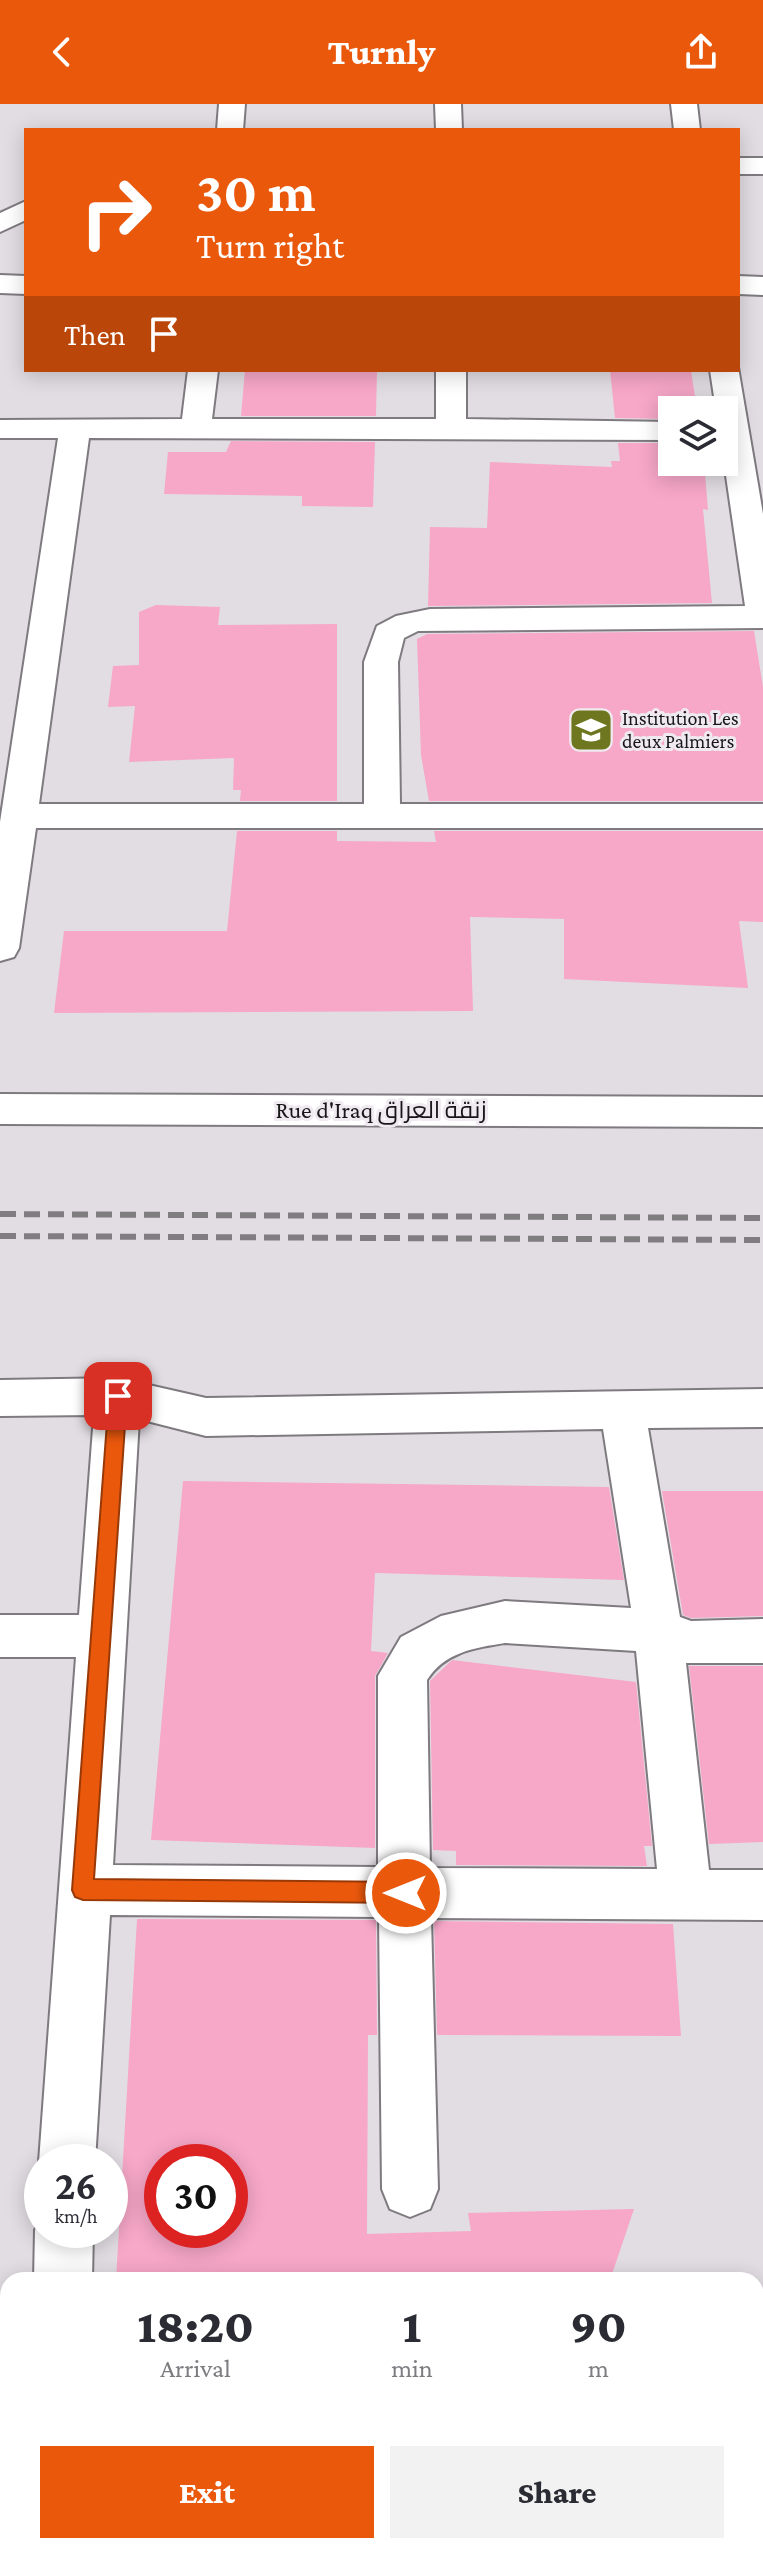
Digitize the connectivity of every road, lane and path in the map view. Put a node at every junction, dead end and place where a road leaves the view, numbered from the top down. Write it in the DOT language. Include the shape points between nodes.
graph roads {
  1 [pos="232,104"];
  2 [pos="448,104"];
  3 [pos="684,104"];
  4 [pos="230,128"];
  5 [pos="449,128"];
  6 [pos="687,128"];
  7 [pos="740,166"];
  8 [pos="763,166"];
  9 [pos="24,210"];
  10 [pos="0,224"];
  11 [pos="0,284"];
  12 [pos="24,285"];
  13 [pos="740,285"];
  14 [pos="763,286"];
  15 [pos="203,372"];
  16 [pos="451,372"];
  17 [pos="725,372"];
  18 [pos="196,428"];
  19 [pos="451,428"];
  20 [pos="0,429"];
  21 [pos="75,430"];
  22 [pos="658,431"];
  23 [pos="740,432"];
  24 [pos="763,616"];
  25 [pos="382,813"];
  26 [pos="20,816"];
  27 [pos="763,816"];
  28 [pos="0,948"];
  29 [pos="0,1109"];
  30 [pos="763,1112"];
  31 [pos="118,1396"];
  32 [pos="0,1398"];
  33 [pos="630,1408"];
  34 [pos="763,1408"];
  35 [pos="660,1631"];
  36 [pos="0,1636"];
  37 [pos="102,1636"];
  38 [pos="763,1641"];
  39 [pos="83,1890"];
  40 [pos="406,1893"];
  41 [pos="685,1895"];
  42 [pos="763,1895"];
  43 [pos="68,2144"];
  44 [pos="410,2189"];
  45 [pos="64,2248"];
  46 [pos="63,2272"];
  1 -- 4 [label="street"];
  2 -- 5 [label="street"];
  3 -- 6 [label="street"];
  7 -- 8 [label="street"];
  9 -- 10 [label="street"];
  11 -- 12 [label="street"];
  13 -- 14 [label="street"];
  15 -- 18 [label="street"];
  16 -- 19 [label="street"];
  17 -- 23 [label="street"];
  18 -- 19 [label="street"];
  18 -- 21 [label="street"];
  19 -- 22 [label="street"];
  20 -- 21 [label="street"];
  21 -- 26 [label="street"];
  23 -- 24 [label="street"];
  24 -- 25 [label="street" via="408,623 389,633 381,662"];
  25 -- 26 [label="street"];
  25 -- 27 [label="street"];
  26 -- 28 [label="street"];
  29 -- 30 [label="street, Rue d'Iraq زنقة العراق"];
  31 -- 32 [label="street"];
  31 -- 33 [label="street" via="206,1417"];
  31 -- 37 [label="street"];
  33 -- 34 [label="street"];
  33 -- 35 [label="street" via="625,1425"];
  35 -- 38 [label="street" via="690,1643"];
  35 -- 40 [label="street" via="505,1622 441,1637 418,1652 403,1676 401,1704"];
  35 -- 41 [label="street"];
  36 -- 37 [label="street"];
  37 -- 39 [label="street"];
  39 -- 40 [label="street"];
  39 -- 43 [label="street"];
  40 -- 41 [label="street"];
  40 -- 44 [label="street"];
  41 -- 42 [label="street"];
  45 -- 46 [label="street"];
}
